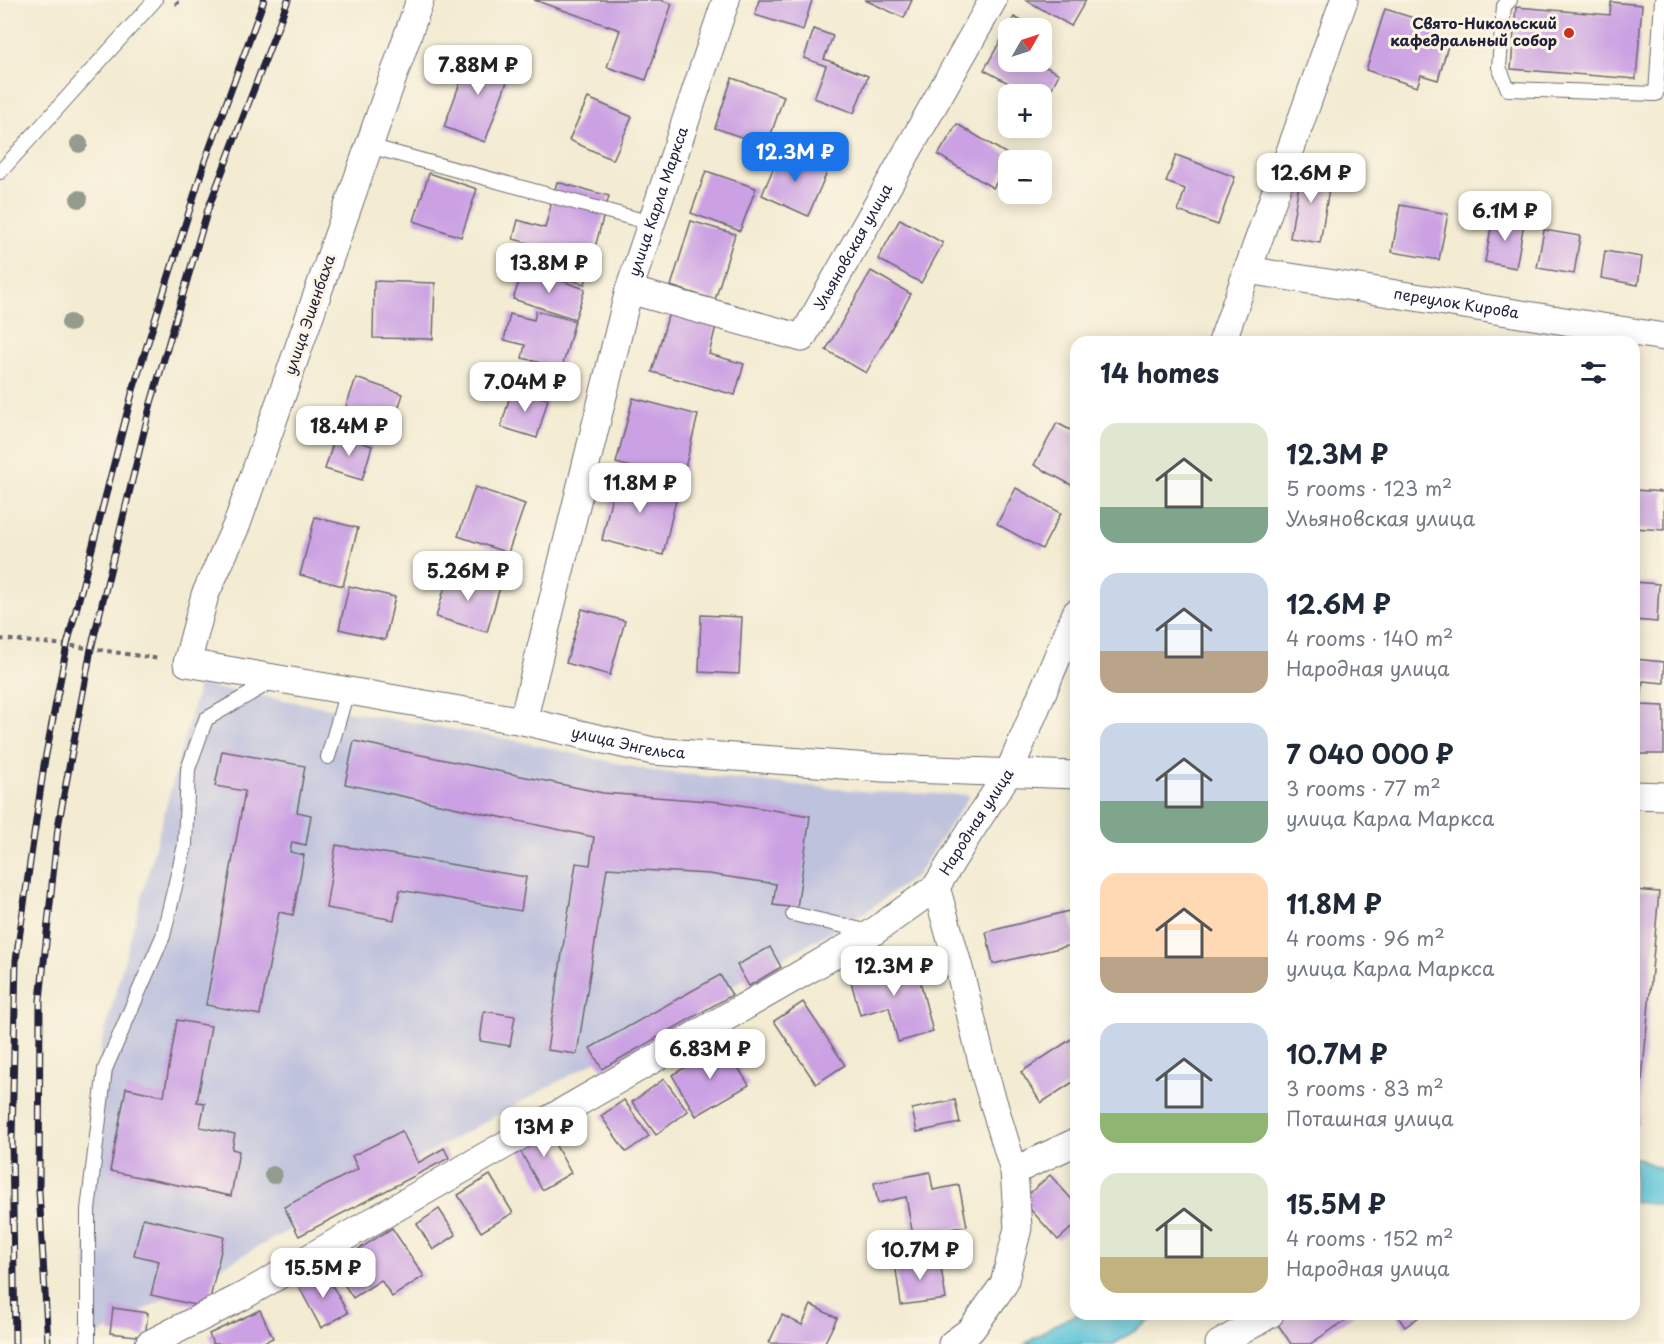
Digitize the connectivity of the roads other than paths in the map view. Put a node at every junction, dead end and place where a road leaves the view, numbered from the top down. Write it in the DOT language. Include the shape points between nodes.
graph roads {
  1 [pos="155,0"];
  2 [pos="420,0"];
  3 [pos="726,0"];
  4 [pos="993,0"];
  5 [pos="1344,0"];
  6 [pos="1510,0"];
  7 [pos="1662,0"];
  8 [pos="369,146"];
  9 [pos="0,172"];
  10 [pos="651,223"];
  11 [pos="1247,270"];
  12 [pos="629,290"];
  13 [pos="1224,336"];
  14 [pos="1664,337"];
  15 [pos="1070,627"];
  16 [pos="187,663"];
  17 [pos="275,678"];
  18 [pos="347,691"];
  19 [pos="523,721"];
  20 [pos="328,758"];
  21 [pos="1009,772"];
  22 [pos="1070,775"];
  23 [pos="1640,795"];
  24 [pos="1664,796"];
  25 [pos="936,887"];
  26 [pos="793,914"];
  27 [pos="872,933"];
  28 [pos="1070,1145"];
  29 [pos="1014,1171"];
  30 [pos="1260,1320"];
  31 [pos="88,1344"];
  32 [pos="149,1344"];
  33 [pos="951,1344"];
  34 [pos="1219,1344"];
  1 -- 9 [label="lane"];
  2 -- 8 [label="street, улица Эшенбаха"];
  3 -- 10 [label="street, улица Карла Маркса"];
  4 -- 12 [label="street, Ульяновская улица" via="802,338"];
  5 -- 11 [label="street"];
  6 -- 7 [label="lane" via="1504,6 1499,67 1508,89 1656,94"];
  8 -- 10 [label="lane"];
  8 -- 16 [label="street, улица Эшенбаха" via="237,524 205,596"];
  10 -- 12 [label="street, улица Карла Маркса"];
  11 -- 13 [label="street"];
  11 -- 14 [label="street, переулок Кирова"];
  12 -- 19 [label="street, улица Карла Маркса"];
  15 -- 21 [label="street, Народная улица"];
  16 -- 17 [label="street, улица Энгельса"];
  17 -- 18 [label="street, улица Энгельса"];
  17 -- 31 [label="lane" via="206,718 188,770 185,845 163,936 105,1069 88,1210"];
  18 -- 19 [label="street, улица Энгельса"];
  18 -- 20 [label="lane"];
  19 -- 21 [label="street, улица Энгельса" via="653,751 883,768"];
  21 -- 22 [label="street, улица Энгельса"];
  21 -- 25 [label="street, Народная улица"];
  23 -- 24 [label="street"];
  25 -- 27 [label="street, Народная улица"];
  25 -- 29 [label="street"];
  26 -- 27 [label="lane"];
  27 -- 32 [label="street, Народная улица" via="243,1296"];
  28 -- 29 [label="street"];
  29 -- 33 [label="street" via="1018,1228 1004,1284 971,1330"];
  30 -- 34 [label="street"];
}
